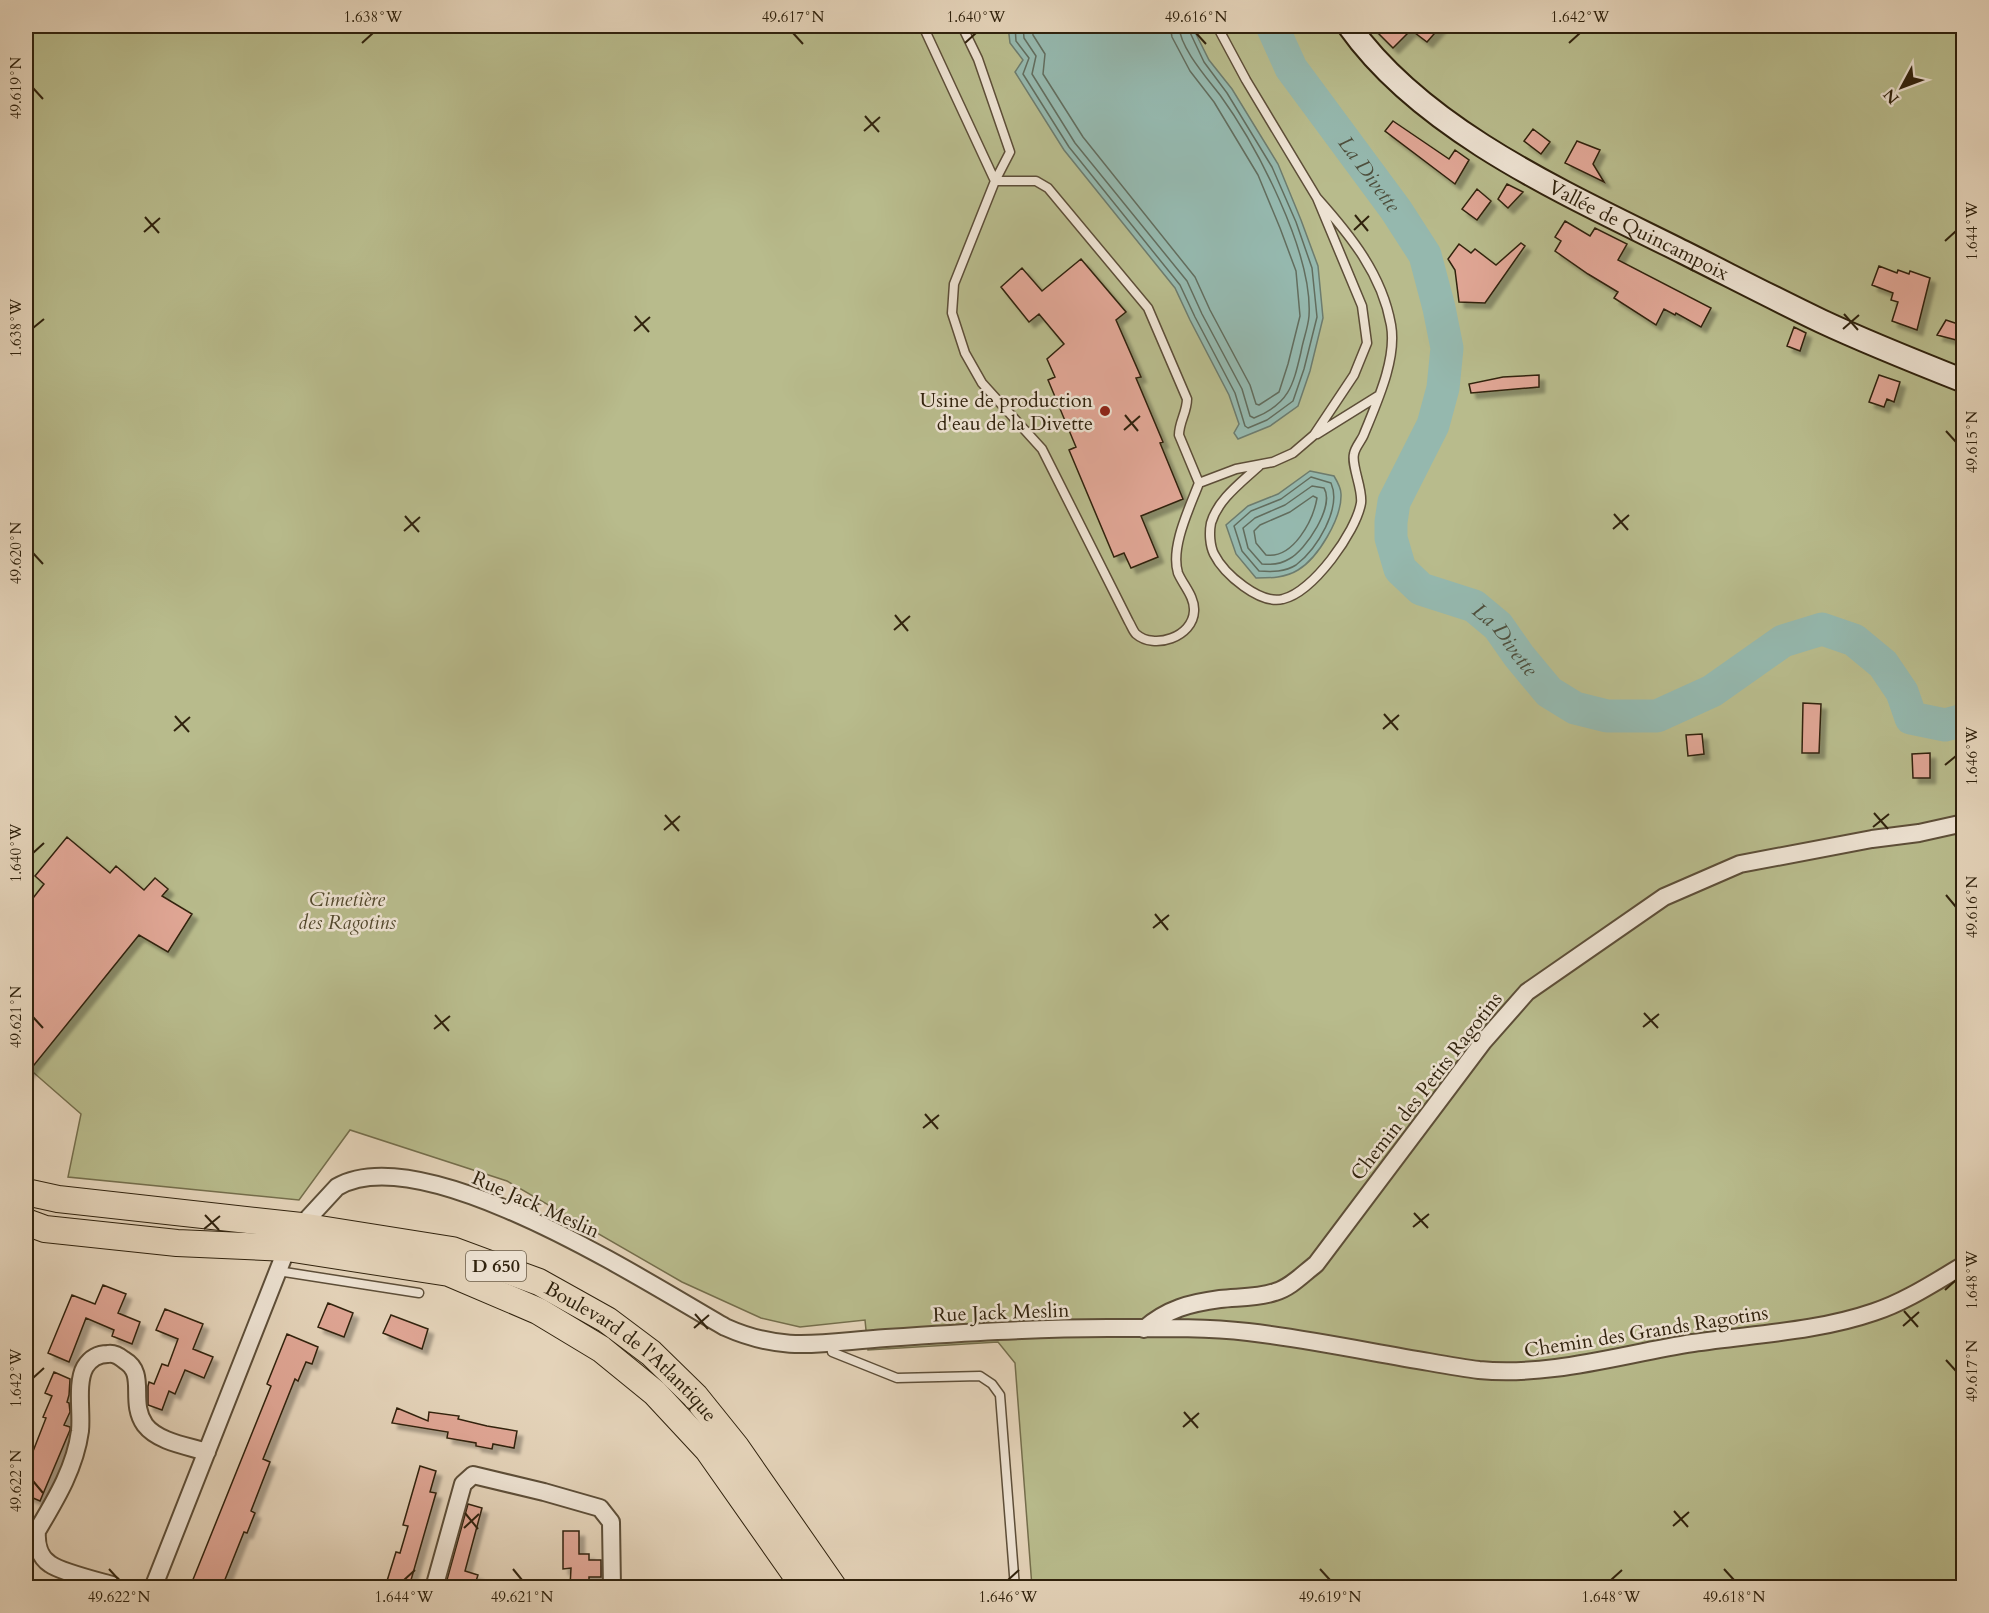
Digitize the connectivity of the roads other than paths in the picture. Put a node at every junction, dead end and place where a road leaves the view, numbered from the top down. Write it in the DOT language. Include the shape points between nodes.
graph roads {
  1 [pos="923,26"];
  2 [pos="962,26"];
  3 [pos="1217,26"];
  4 [pos="1348,26"];
  5 [pos="995,181"];
  6 [pos="1317,198"];
  7 [pos="1964,381"];
  8 [pos="1378,396"];
  9 [pos="1314,435"];
  10 [pos="1260,465"];
  11 [pos="1199,483"];
  12 [pos="1964,823"];
  13 [pos="26,1192"];
  14 [pos="26,1222"];
  15 [pos="301,1226"];
  16 [pos="282,1259"];
  17 [pos="1964,1265"];
  18 [pos="419,1293"];
  19 [pos="1144,1329"];
  20 [pos="831,1344"];
  21 [pos="207,1452"];
  22 [pos="113,1587"];
  23 [pos="153,1587"];
  24 [pos="434,1587"];
  25 [pos="612,1587"];
  26 [pos="805,1587"];
  27 [pos="834,1587"];
  28 [pos="1015,1587"];
  1 -- 5 [label="lane"];
  2 -- 5 [label="lane" via="978,59 1010,152"];
  3 -- 6 [label="lane"];
  4 -- 7 [label="main road, Vallée de Quincampoix" via="1412,94 1532,174 1822,322"];
  5 -- 11 [label="lane" via="1036,181 1048,188 1148,308 1187,399 1179,435"];
  5 -- 11 [label="lane" via="954,284 952,313 958,336 982,383 1042,449 1129,622 1137,634 1148,640 1174,638 1192,620 1194,610 1176,559 1184,522"];
  6 -- 8 [label="lane" via="1360,250 1373,273 1391,324 1392,348"];
  6 -- 9 [label="lane" via="1362,306 1367,344 1354,375"];
  8 -- 9 [label="lane"];
  8 -- 10 [label="lane" via="1353,454 1361,502 1356,516 1334,556 1304,586 1282,599 1263,596 1235,580 1214,554 1210,540 1210,527 1220,505"];
  9 -- 10 [label="lane" via="1293,453"];
  10 -- 11 [label="lane"];
  12 -- 19 [label="street, Chemin des Petits Ragotins" via="1740,864 1664,897 1527,992 1483,1042 1316,1264 1277,1292 1196,1303 1160,1315"];
  13 -- 15 [label="main road, Boulevard de l'Atlantique / D 650" via="58,1199"];
  14 -- 16 [label="main road, Boulevard de l'Atlantique / D 650" via="45,1229"];
  15 -- 16 [label="street, Rue Jack Meslin"];
  15 -- 20 [label="street, Rue Jack Meslin" via="344,1183 366,1177 387,1176 445,1187 531,1221 747,1337 782,1344"];
  15 -- 27 [label="main road, Boulevard de l'Atlantique / D 650" via="452,1250 539,1282 606,1320 651,1353 695,1396 736,1447"];
  16 -- 18 [label="lane"];
  16 -- 21 [label="street, Rue Jack Meslin"];
  16 -- 26 [label="main road, Boulevard de l'Atlantique / D 650" via="449,1274 538,1311 601,1349 655,1393 708,1450"];
  17 -- 19 [label="street, Chemin des Grands Ragotins" via="1876,1312 1846,1320 1524,1372 1479,1370 1247,1332"];
  19 -- 20 [label="street, Rue Jack Meslin" via="966,1334"];
  20 -- 28 [label="lane" via="832,1352 897,1378 980,1376 992,1384 1000,1395"];
  21 -- 22 [label="street" via="161,1437 146,1427 137,1411 137,1374 133,1365 112,1353 102,1354 86,1365 74,1458 36,1539 42,1557 50,1565"];
  21 -- 23 [label="street, Rue Jack Meslin"];
  24 -- 25 [label="street" via="463,1484 473,1475 600,1508 611,1522"];
}
